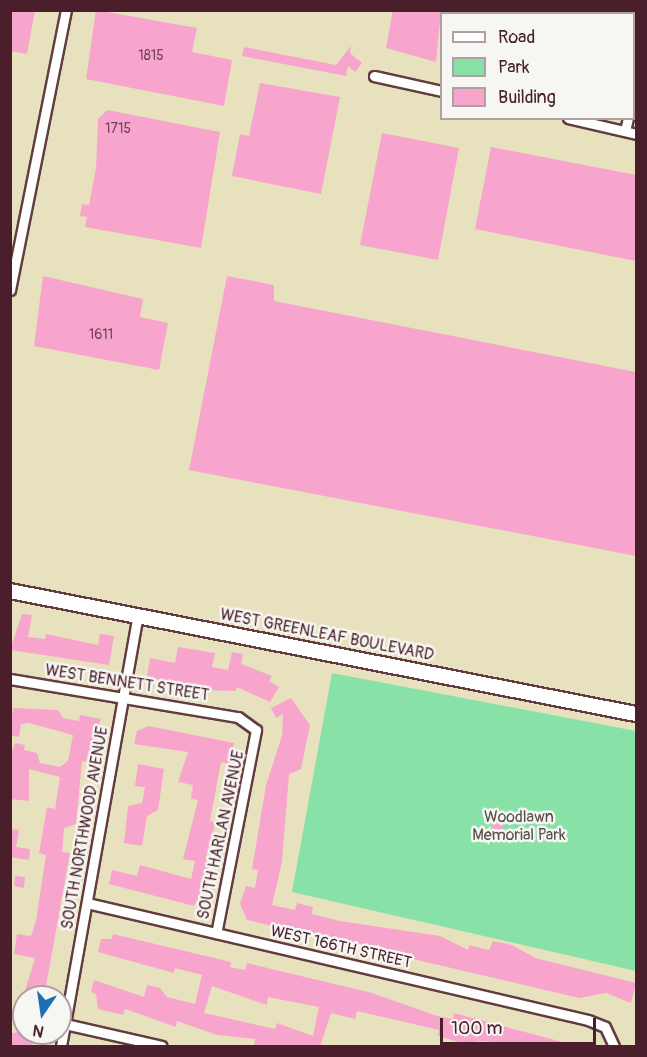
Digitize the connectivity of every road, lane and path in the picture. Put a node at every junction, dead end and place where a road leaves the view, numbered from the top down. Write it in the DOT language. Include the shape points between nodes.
graph roads {
  1 [pos="66,10"];
  2 [pos="374,76"];
  3 [pos="440,91"];
  4 [pos="577,120"];
  5 [pos="628,120"];
  6 [pos="625,131"];
  7 [pos="636,134"];
  8 [pos="10,290"];
  9 [pos="10,591"];
  10 [pos="138,615"];
  11 [pos="10,679"];
  12 [pos="123,697"];
  13 [pos="636,714"];
  14 [pos="238,717"];
  15 [pos="87,903"];
  16 [pos="216,933"];
  17 [pos="72,985"];
  18 [pos="72,1025"];
  19 [pos="162,1047"];
  20 [pos="614,1047"];
  1 -- 8 [label="street"];
  2 -- 3 [label="street"];
  4 -- 6 [label="street"];
  5 -- 6 [label="street"];
  6 -- 7 [label="street"];
  9 -- 10 [label="street, WEST GREENLEAF BOULEVARD"];
  10 -- 12 [label="street, SOUTH NORTHWOOD AVENUE"];
  10 -- 13 [label="street, WEST GREENLEAF BOULEVARD"];
  11 -- 12 [label="street, WEST BENNETT STREET"];
  12 -- 14 [label="street, WEST BENNETT STREET"];
  12 -- 15 [label="street, SOUTH NORTHWOOD AVENUE"];
  14 -- 16 [label="street, SOUTH HARLAN AVENUE" via="256,730 256,741"];
  15 -- 16 [label="street, WEST 166TH STREET"];
  15 -- 17 [label="street, SOUTH NORTHWOOD AVENUE"];
  16 -- 20 [label="street, WEST 166TH STREET" via="588,1020 605,1026"];
  18 -- 19 [label="street"];
}
